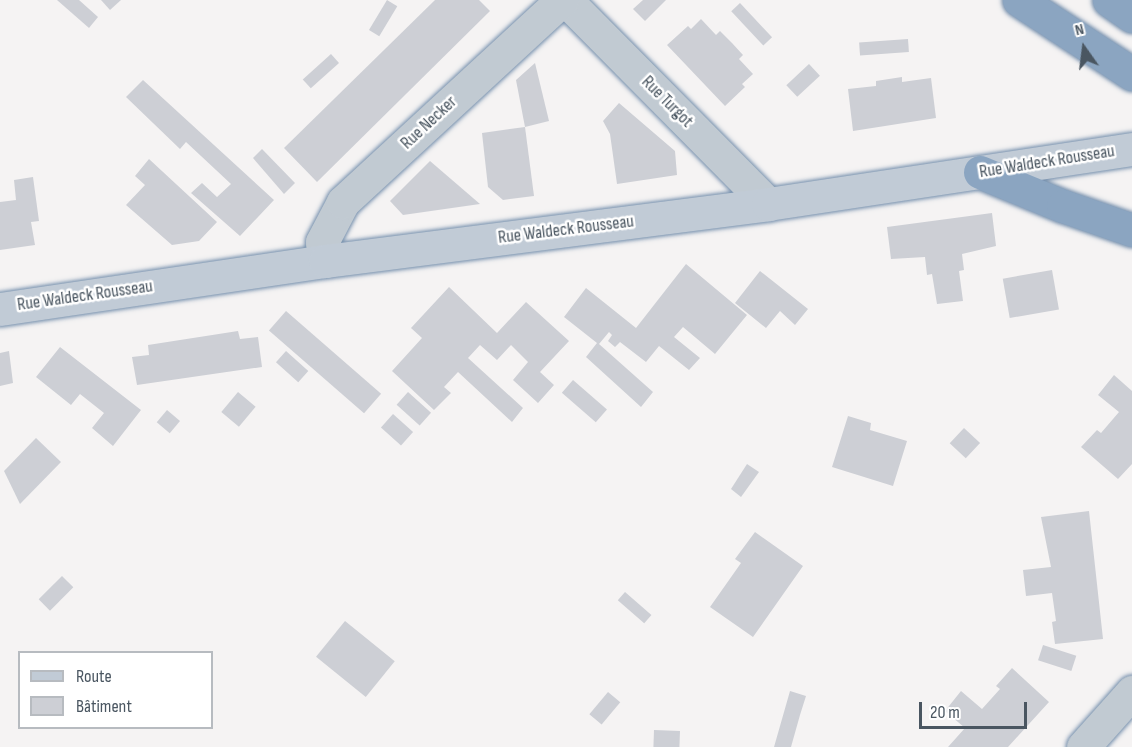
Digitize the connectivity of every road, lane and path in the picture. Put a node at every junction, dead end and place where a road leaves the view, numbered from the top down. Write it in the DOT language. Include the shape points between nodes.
graph roads {
  1 [pos="564,0"];
  2 [pos="1019,0"];
  3 [pos="1109,0"];
  4 [pos="1132,16"];
  5 [pos="1132,74"];
  6 [pos="1132,149"];
  7 [pos="980,172"];
  8 [pos="768,204"];
  9 [pos="1132,230"];
  10 [pos="325,261"];
  11 [pos="0,309"];
  12 [pos="1132,692"];
  13 [pos="1083,747"];
  1 -- 8 [label="street, Rue Turgot"];
  1 -- 10 [label="street, Rue Necker" via="343,202 322,242"];
  2 -- 5 [label="highway"];
  3 -- 4 [label="highway"];
  6 -- 7 [label="street, Rue Waldeck Rousseau"];
  7 -- 8 [label="street, Rue Waldeck Rousseau"];
  7 -- 9 [label="highway" via="1063,207"];
  8 -- 10 [label="street, Rue Waldeck Rousseau"];
  10 -- 11 [label="street, Rue Waldeck Rousseau"];
  12 -- 13 [label="street"];
}
